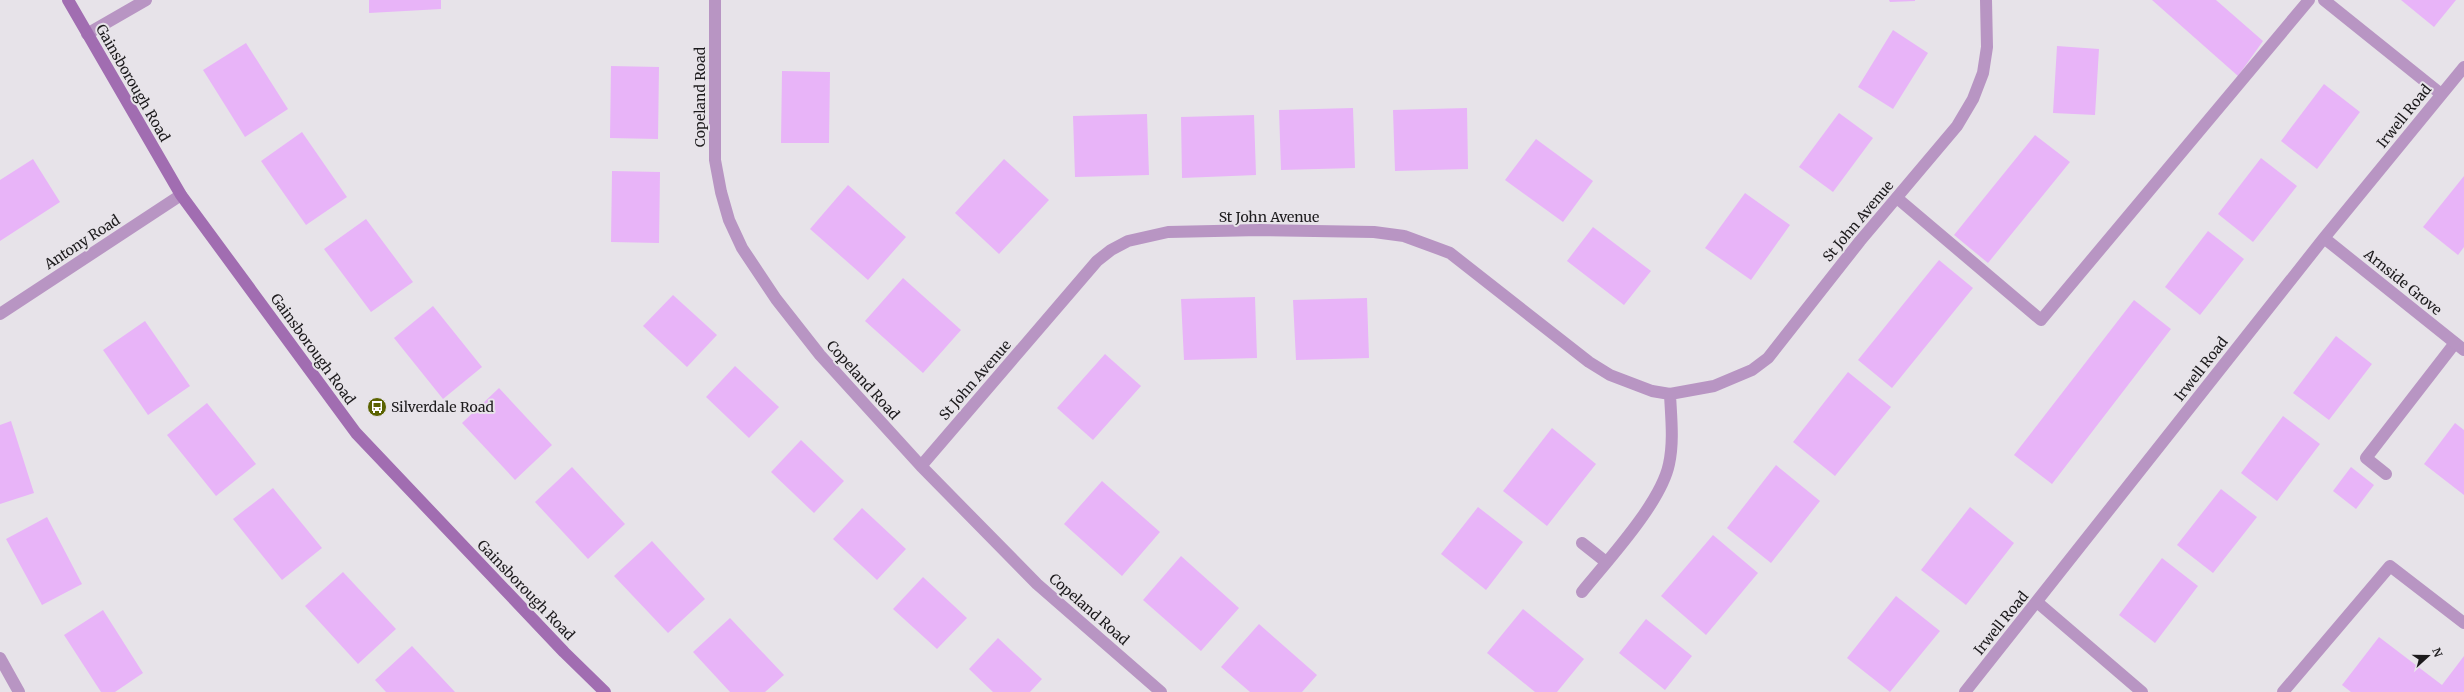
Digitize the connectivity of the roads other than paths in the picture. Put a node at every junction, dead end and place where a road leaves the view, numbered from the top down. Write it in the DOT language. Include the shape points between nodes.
graph roads {
  1 [pos="68,0"];
  2 [pos="146,0"];
  3 [pos="715,0"];
  4 [pos="1986,0"];
  5 [pos="2309,0"];
  6 [pos="2324,0"];
  7 [pos="87,34"];
  8 [pos="2464,67"];
  9 [pos="2442,94"];
  10 [pos="181,195"];
  11 [pos="1898,198"];
  12 [pos="2324,238"];
  13 [pos="0,314"];
  14 [pos="2460,347"];
  15 [pos="1670,394"];
  16 [pos="921,466"];
  17 [pos="2386,474"];
  18 [pos="1582,543"];
  19 [pos="1606,562"];
  20 [pos="1582,592"];
  21 [pos="2037,602"];
  22 [pos="2464,623"];
  23 [pos="0,658"];
  24 [pos="20,692"];
  25 [pos="605,692"];
  26 [pos="1161,692"];
  27 [pos="1965,692"];
  28 [pos="2142,692"];
  29 [pos="2283,692"];
  1 -- 7 [label="street, Gainsborough Road"];
  2 -- 7 [label="street"];
  3 -- 16 [label="street, Copeland Road" via="715,160 729,220 742,248 776,299 820,355"];
  4 -- 11 [label="street, St John Avenue" via="1987,47 1983,73 1973,99 1957,126"];
  5 -- 11 [label="street" via="2041,320"];
  6 -- 9 [label="street"];
  7 -- 10 [label="street, Gainsborough Road"];
  8 -- 9 [label="street, Irwell Road"];
  9 -- 12 [label="street, Irwell Road"];
  10 -- 13 [label="street, Antony Road"];
  10 -- 25 [label="street, Gainsborough Road" via="356,433"];
  11 -- 15 [label="street, St John Avenue" via="1860,241 1768,358 1752,370 1728,381 1694,391"];
  12 -- 14 [label="street, Arnside Grove"];
  12 -- 21 [label="street, Irwell Road"];
  14 -- 17 [label="street" via="2366,458"];
  15 -- 16 [label="street, St John Avenue" via="1652,391 1610,375 1589,362 1450,253 1404,236 1374,232 1260,230 1168,232 1128,241 1097,261"];
  15 -- 19 [label="street" via="1673,439 1664,484"];
  16 -- 26 [label="street, Copeland Road" via="1037,584"];
  18 -- 19 [label="street"];
  19 -- 20 [label="street"];
  21 -- 27 [label="street, Irwell Road"];
  21 -- 28 [label="street"];
  22 -- 29 [label="street" via="2390,566"];
  23 -- 24 [label="street"];
}
